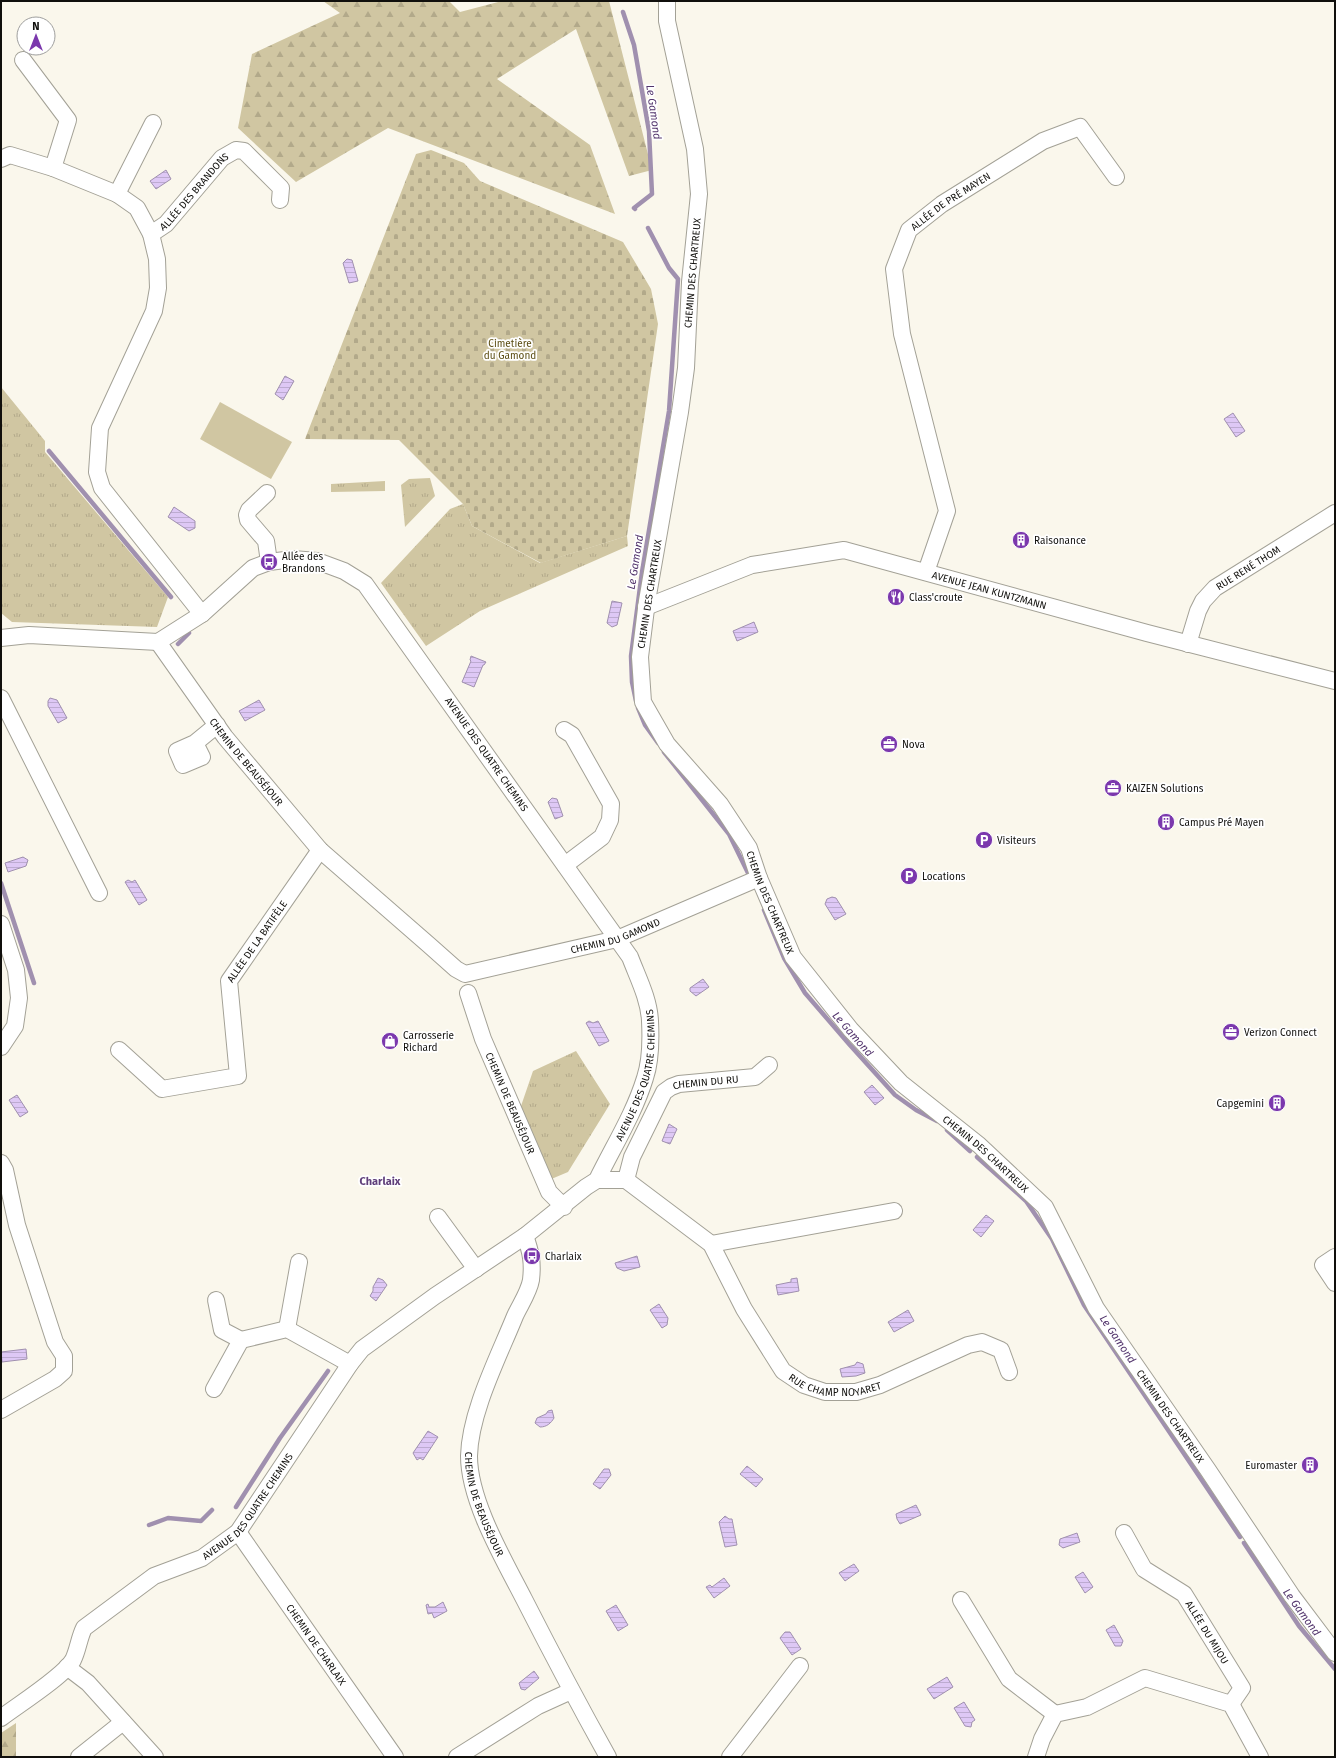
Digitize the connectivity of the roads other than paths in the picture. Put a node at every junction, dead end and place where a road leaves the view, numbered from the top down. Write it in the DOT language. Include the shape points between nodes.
graph roads {
  1 [pos="667,1"];
  2 [pos="24,60"];
  3 [pos="153,123"];
  4 [pos="1,159"];
  5 [pos="53,168"];
  6 [pos="1116,176"];
  7 [pos="117,194"];
  8 [pos="280,200"];
  9 [pos="151,234"];
  10 [pos="268,493"];
  11 [pos="1335,513"];
  12 [pos="269,562"];
  13 [pos="926,572"];
  14 [pos="646,607"];
  15 [pos="202,614"];
  16 [pos="1,638"];
  17 [pos="158,642"];
  18 [pos="1188,644"];
  19 [pos="1335,681"];
  20 [pos="1,698"];
  21 [pos="216,725"];
  22 [pos="564,730"];
  23 [pos="195,743"];
  24 [pos="320,850"];
  25 [pos="565,865"];
  26 [pos="759,878"];
  27 [pos="99,893"];
  28 [pos="1,924"];
  29 [pos="617,939"];
  30 [pos="465,974"];
  31 [pos="468,993"];
  32 [pos="1,1047"];
  33 [pos="119,1050"];
  34 [pos="769,1065"];
  35 [pos="613,1147"];
  36 [pos="632,1157"];
  37 [pos="1,1163"];
  38 [pos="597,1180"];
  39 [pos="626,1180"];
  40 [pos="564,1207"];
  41 [pos="894,1211"];
  42 [pos="438,1217"];
  43 [pos="525,1236"];
  44 [pos="711,1244"];
  45 [pos="1335,1257"];
  46 [pos="299,1262"];
  47 [pos="476,1269"];
  48 [pos="1335,1283"];
  49 [pos="216,1300"];
  50 [pos="287,1329"];
  51 [pos="241,1340"];
  52 [pos="350,1364"];
  53 [pos="1009,1372"];
  54 [pos="214,1389"];
  55 [pos="1,1410"];
  56 [pos="238,1532"];
  57 [pos="1124,1533"];
  58 [pos="961,1600"];
  59 [pos="1335,1653"];
  60 [pos="800,1666"];
  61 [pos="67,1667"];
  62 [pos="571,1691"];
  63 [pos="1231,1704"];
  64 [pos="1055,1714"];
  65 [pos="1,1718"];
  66 [pos="123,1722"];
  67 [pos="80,1757"];
  68 [pos="155,1757"];
  69 [pos="396,1757"];
  70 [pos="457,1757"];
  71 [pos="608,1757"];
  72 [pos="730,1757"];
  73 [pos="1036,1757"];
  74 [pos="1260,1757"];
  1 -- 14 [label="street, CHEMIN DES CHARTREUX" via="668,21 695,149 699,194 690,282 686,368"];
  2 -- 5 [label="street" via="68,120"];
  3 -- 7 [label="street"];
  4 -- 5 [label="street, ALLÉE DES BRANDONS" via="10,155"];
  5 -- 7 [label="street, ALLÉE DES BRANDONS"];
  6 -- 13 [label="street, ALLÉE DE PRÉ MAYEN" via="1080,127 1043,141 942,204 910,230 894,269 902,334 947,511"];
  7 -- 9 [label="street, ALLÉE DES BRANDONS" via="137,208"];
  8 -- 9 [label="street, ALLÉE DES BRANDONS" via="281,188 244,152 236,150 222,158 166,224"];
  9 -- 15 [label="street, ALLÉE DES BRANDONS" via="157,259 158,288 154,310 100,428 97,472 102,488"];
  10 -- 12 [label="street" via="246,515 266,541"];
  11 -- 18 [label="street, RUE RENÉ THOM" via="1216,588 1203,601 1198,611"];
  12 -- 15 [label="street, AVENUE DES QUATRE CHEMINS" via="253,568"];
  12 -- 25 [label="street, AVENUE DES QUATRE CHEMINS" via="293,559 317,561 344,571 365,584"];
  13 -- 14 [label="street, AVENUE JEAN KUNTZMANN" via="844,550 752,566"];
  13 -- 18 [label="street, AVENUE JEAN KUNTZMANN"];
  14 -- 26 [label="street, CHEMIN DES CHARTREUX" via="640,657 643,702 668,744 720,804 749,848"];
  15 -- 17 [label="street, AVENUE DES QUATRE CHEMINS"];
  16 -- 17 [label="street" via="28,634"];
  17 -- 21 [label="street, CHEMIN DE BEAUSÉJOUR"];
  18 -- 19 [label="street, AVENUE JEAN KUNTZMANN"];
  20 -- 27 [label="street"];
  21 -- 23 [label="street"];
  21 -- 24 [label="street, CHEMIN DE BEAUSÉJOUR"];
  22 -- 25 [label="street" via="572,735 611,804 610,820 602,837"];
  24 -- 30 [label="street, CHEMIN DE BEAUSÉJOUR" via="428,946"];
  24 -- 33 [label="street, ALLÉE DE LA BATIFÈLE" via="229,981 238,1076 162,1089"];
  25 -- 29 [label="street, AVENUE DES QUATRE CHEMINS"];
  26 -- 29 [label="street, CHEMIN DU GAMOND"];
  26 -- 59 [label="street, CHEMIN DES CHARTREUX" via="793,957 851,1030 901,1083 979,1146 1045,1207 1096,1308 1292,1596"];
  28 -- 32 [label="street" via="16,970 19,998 15,1026"];
  29 -- 30 [label="street, CHEMIN DU GAMOND"];
  29 -- 35 [label="street, AVENUE DES QUATRE CHEMINS" via="630,957 645,995 650,1020 650,1053 645,1078 632,1111"];
  31 -- 40 [label="street, CHEMIN DE BEAUSÉJOUR" via="483,1039 548,1192"];
  34 -- 36 [label="street, CHEMIN DU RU" via="755,1077 679,1084 671,1087 664,1092"];
  35 -- 36 [label="street, AVENUE DES QUATRE CHEMINS"];
  35 -- 38 [label="street, AVENUE DES QUATRE CHEMINS"];
  36 -- 39 [label="street, CHEMIN DU RU"];
  37 -- 55 [label="street" via="55,1342 64,1356 64,1370 55,1380"];
  38 -- 39 [label="street"];
  38 -- 40 [label="street, AVENUE DES QUATRE CHEMINS"];
  39 -- 44 [label="street, RUE CHAMP NOYARET"];
  40 -- 43 [label="street, AVENUE DES QUATRE CHEMINS"];
  41 -- 44 [label="street"];
  42 -- 47 [label="street"];
  43 -- 47 [label="street, AVENUE DES QUATRE CHEMINS"];
  43 -- 62 [label="street, CHEMIN DE BEAUSÉJOUR" via="532,1256 530,1282 474,1420 470,1441 471,1476 484,1515 503,1557"];
  44 -- 53 [label="street, RUE CHAMP NOYARET" via="744,1309 783,1371 804,1385 825,1392 856,1392 880,1385 968,1345 982,1342 1001,1350"];
  45 -- 48 [label="street" via="1323,1265"];
  46 -- 50 [label="street"];
  47 -- 52 [label="street, AVENUE DES QUATRE CHEMINS" via="362,1349"];
  49 -- 51 [label="street" via="222,1330"];
  50 -- 51 [label="street"];
  50 -- 52 [label="street"];
  51 -- 54 [label="street"];
  52 -- 56 [label="street, AVENUE DES QUATRE CHEMINS"];
  56 -- 61 [label="street, AVENUE DES QUATRE CHEMINS" via="202,1558 154,1576 84,1628 73,1660"];
  56 -- 69 [label="street, CHEMIN DE CHARLAIX"];
  57 -- 63 [label="street, ALLÉE DU MIJOU" via="1144,1569 1184,1594 1242,1688"];
  58 -- 64 [label="street" via="1009,1679"];
  60 -- 72 [label="street"];
  61 -- 65 [label="street, AVENUE DES QUATRE CHEMINS"];
  61 -- 66 [label="street" via="88,1683"];
  62 -- 70 [label="street" via="538,1706"];
  62 -- 71 [label="street, CHEMIN DE BEAUSÉJOUR"];
  63 -- 64 [label="street" via="1145,1678 1087,1706"];
  63 -- 74 [label="street"];
  64 -- 73 [label="street"];
  66 -- 67 [label="street"];
  66 -- 68 [label="street"];
}
